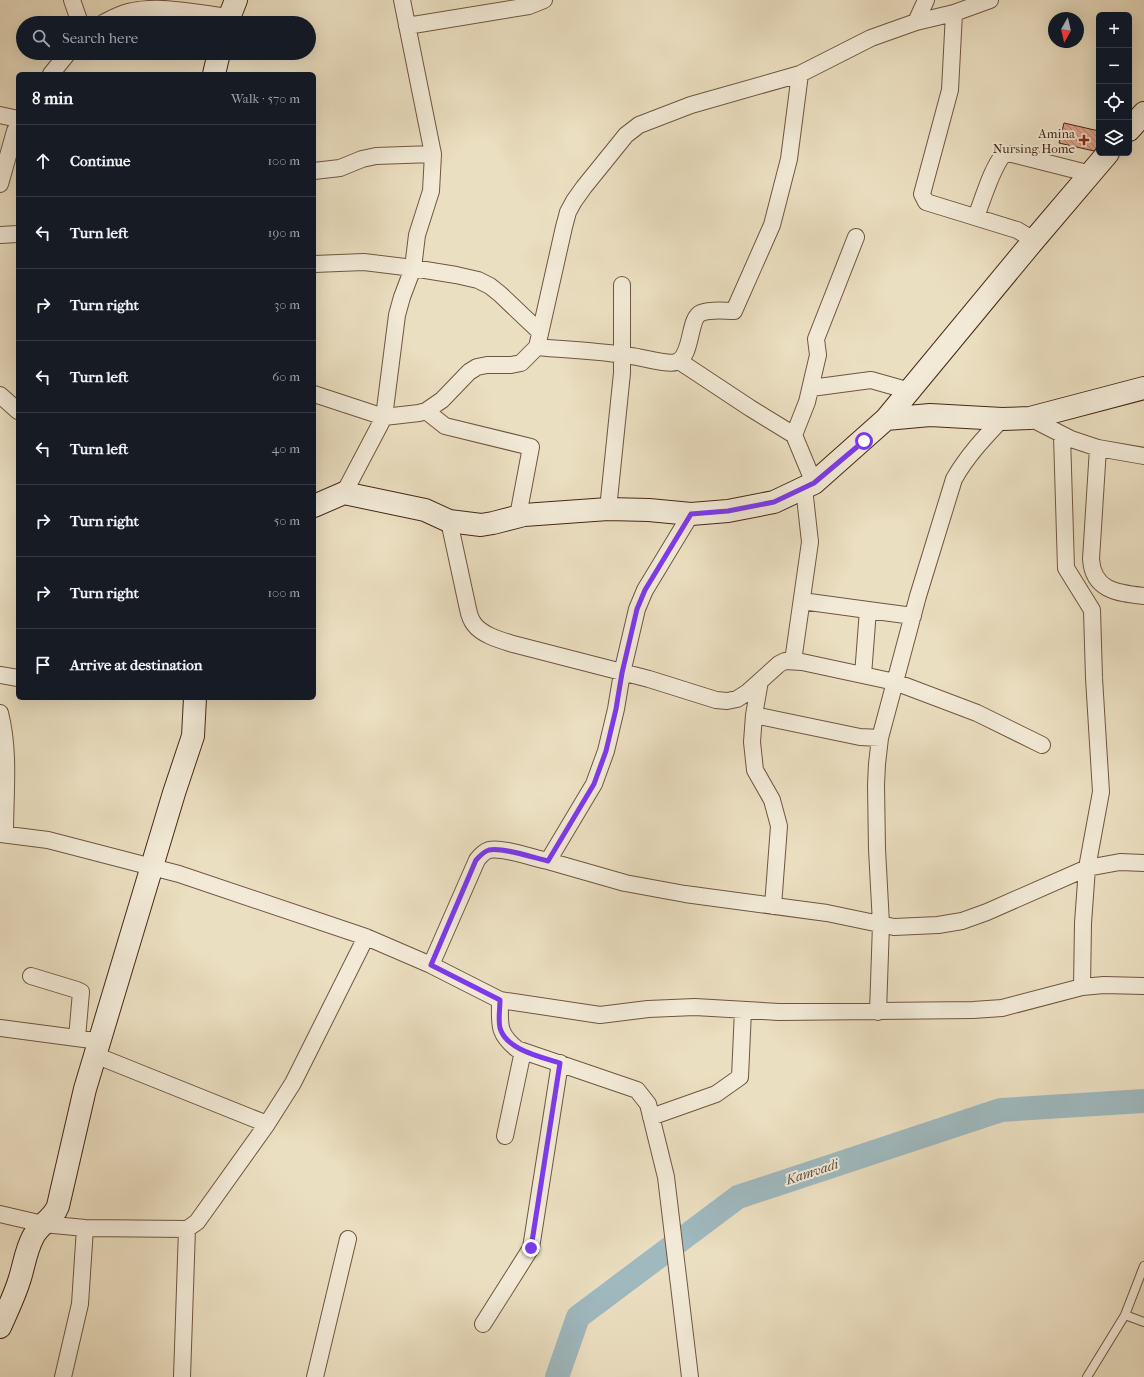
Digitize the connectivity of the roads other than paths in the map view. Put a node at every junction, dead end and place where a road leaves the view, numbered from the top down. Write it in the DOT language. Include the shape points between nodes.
graph roads {
  1 [pos="72,0"];
  2 [pos="402,0"];
  3 [pos="544,0"];
  4 [pos="926,0"];
  5 [pos="990,0"];
  6 [pos="158,4"];
  7 [pos="231,13"];
  8 [pos="954,13"];
  9 [pos="78,16"];
  10 [pos="117,16"];
  11 [pos="916,22"];
  12 [pos="407,26"];
  13 [pos="62,60"];
  14 [pos="217,60"];
  15 [pos="53,72"];
  16 [pos="214,72"];
  17 [pos="800,74"];
  18 [pos="1144,113"];
  19 [pos="0,114"];
  20 [pos="16,118"];
  21 [pos="1132,127"];
  22 [pos="16,129"];
  23 [pos="433,154"];
  24 [pos="1106,156"];
  25 [pos="316,171"];
  26 [pos="1091,174"];
  27 [pos="0,184"];
  28 [pos="976,217"];
  29 [pos="16,234"];
  30 [pos="0,236"];
  31 [pos="856,237"];
  32 [pos="1034,240"];
  33 [pos="316,264"];
  34 [pos="413,268"];
  35 [pos="622,285"];
  36 [pos="539,339"];
  37 [pos="621,355"];
  38 [pos="679,361"];
  39 [pos="811,388"];
  40 [pos="1144,388"];
  41 [pos="910,391"];
  42 [pos="0,395"];
  43 [pos="316,395"];
  44 [pos="16,409"];
  45 [pos="426,411"];
  46 [pos="384,417"];
  47 [pos="1030,418"];
  48 [pos="886,419"];
  49 [pos="1002,419"];
  50 [pos="794,435"];
  51 [pos="1062,436"];
  52 [pos="1098,448"];
  53 [pos="1144,456"];
  54 [pos="809,485"];
  55 [pos="344,493"];
  56 [pos="316,505"];
  57 [pos="608,509"];
  58 [pos="691,514"];
  59 [pos="518,516"];
  60 [pos="449,521"];
  61 [pos="1144,596"];
  62 [pos="802,601"];
  63 [pos="868,610"];
  64 [pos="913,616"];
  65 [pos="793,661"];
  66 [pos="622,673"];
  67 [pos="0,675"];
  68 [pos="863,675"];
  69 [pos="16,678"];
  70 [pos="760,681"];
  71 [pos="895,682"];
  72 [pos="195,700"];
  73 [pos="0,712"];
  74 [pos="754,715"];
  75 [pos="880,738"];
  76 [pos="1042,745"];
  77 [pos="2,834"];
  78 [pos="548,861"];
  79 [pos="1144,863"];
  80 [pos="152,867"];
  81 [pos="1087,868"];
  82 [pos="773,906"];
  83 [pos="881,924"];
  84 [pos="366,937"];
  85 [pos="431,965"];
  86 [pos="31,976"];
  87 [pos="1082,986"];
  88 [pos="1144,986"];
  89 [pos="500,1000"];
  90 [pos="742,1010"];
  91 [pos="878,1012"];
  92 [pos="0,1028"];
  93 [pos="77,1038"];
  94 [pos="97,1048"];
  95 [pos="523,1051"];
  96 [pos="560,1063"];
  97 [pos="651,1117"];
  98 [pos="267,1124"];
  99 [pos="505,1136"];
  100 [pos="0,1214"];
  101 [pos="43,1224"];
  102 [pos="85,1228"];
  103 [pos="187,1229"];
  104 [pos="348,1239"];
  105 [pos="1144,1266"];
  106 [pos="1125,1315"];
  107 [pos="1144,1322"];
  108 [pos="483,1324"];
  109 [pos="0,1327"];
  110 [pos="689,1370"];
  111 [pos="63,1377"];
  112 [pos="182,1377"];
  113 [pos="315,1377"];
  114 [pos="1087,1377"];
  1 -- 9 [label="street"];
  2 -- 12 [label="street"];
  3 -- 12 [label="street" via="529,6"];
  4 -- 11 [label="street"];
  5 -- 8 [label="street"];
  6 -- 7 [label="street"];
  6 -- 10 [label="street"];
  8 -- 11 [label="street"];
  8 -- 28 [label="street" via="950,90 922,194 926,202"];
  11 -- 17 [label="street" via="871,38"];
  12 -- 23 [label="street"];
  13 -- 15 [label="street"];
  14 -- 16 [label="street"];
  17 -- 36 [label="street" via="691,105 639,125 626,135 584,186 568,212"];
  17 -- 38 [label="street" via="789,159 772,225 734,311 699,313 695,318 687,350"];
  18 -- 21 [label="street"];
  19 -- 20 [label="street"];
  22 -- 27 [label="street"];
  23 -- 25 [label="street" via="376,156 340,168"];
  23 -- 34 [label="street" via="430,191 418,235"];
  24 -- 26 [label="street"];
  26 -- 28 [label="street" via="1004,154 996,166"];
  26 -- 32 [label="street"];
  28 -- 32 [label="street" via="1017,230"];
  29 -- 30 [label="street"];
  31 -- 39 [label="street" via="816,339 818,355"];
  32 -- 41 [label="street"];
  33 -- 34 [label="street" via="364,262"];
  34 -- 36 [label="street" via="478,280 490,286"];
  34 -- 46 [label="street" via="397,315"];
  35 -- 37 [label="street"];
  36 -- 37 [label="street"];
  36 -- 45 [label="street" via="521,363 477,367 442,400"];
  37 -- 38 [label="street" via="667,362"];
  37 -- 57 [label="street" via="622,373"];
  38 -- 50 [label="street"];
  39 -- 41 [label="street" via="871,380"];
  39 -- 50 [label="street"];
  40 -- 47 [label="street"];
  41 -- 48 [label="street"];
  42 -- 44 [label="street"];
  43 -- 46 [label="street"];
  45 -- 46 [label="street"];
  45 -- 59 [label="street" via="445,426 530,447"];
  46 -- 55 [label="street"];
  47 -- 49 [label="street"];
  47 -- 51 [label="street"];
  48 -- 49 [label="street" via="930,415"];
  48 -- 54 [label="street"];
  49 -- 64 [label="street" via="963,463 954,479"];
  50 -- 54 [label="street"];
  51 -- 52 [label="street"];
  51 -- 81 [label="street" via="1066,568 1092,610 1101,792"];
  52 -- 53 [label="street"];
  52 -- 61 [label="street" via="1091,569 1094,577 1106,588"];
  54 -- 58 [label="street" via="774,502 728,511"];
  54 -- 62 [label="street" via="810,542"];
  55 -- 56 [label="street"];
  55 -- 60 [label="street" via="425,510"];
  57 -- 58 [label="street"];
  57 -- 59 [label="street"];
  58 -- 66 [label="street" via="645,590 637,609"];
  59 -- 60 [label="street" via="481,525"];
  60 -- 66 [label="street" via="468,609 473,623 479,629 513,644"];
  62 -- 63 [label="street"];
  62 -- 65 [label="street"];
  63 -- 64 [label="street"];
  63 -- 68 [label="street"];
  64 -- 71 [label="street"];
  65 -- 68 [label="street"];
  65 -- 70 [label="street" via="779,664"];
  66 -- 70 [label="street" via="721,700 737,699"];
  66 -- 78 [label="street" via="606,751 594,784"];
  67 -- 69 [label="street"];
  68 -- 71 [label="street"];
  70 -- 74 [label="street"];
  71 -- 75 [label="street"];
  71 -- 76 [label="street" via="977,713"];
  72 -- 80 [label="street" via="193,736"];
  73 -- 77 [label="street" via="6,751"];
  74 -- 75 [label="street" via="860,737"];
  74 -- 82 [label="street" via="752,742 755,770 772,800 779,826"];
  75 -- 83 [label="street" via="876,785"];
  77 -- 80 [label="street" via="48,840"];
  78 -- 82 [label="street" via="625,883"];
  78 -- 85 [label="street" via="499,850 488,850 482,854 476,860"];
  79 -- 81 [label="street" via="1120,862"];
  80 -- 84 [label="street"];
  80 -- 94 [label="street"];
  81 -- 83 [label="street" via="962,921 894,927"];
  81 -- 87 [label="street"];
  82 -- 83 [label="street"];
  83 -- 91 [label="street"];
  84 -- 85 [label="street"];
  84 -- 98 [label="street" via="293,1083"];
  85 -- 89 [label="street"];
  86 -- 93 [label="street" via="81,992"];
  87 -- 88 [label="street"];
  87 -- 91 [label="street" via="1002,1008"];
  89 -- 90 [label="street" via="600,1015 695,1007"];
  89 -- 95 [label="street" via="500,1029 509,1042"];
  90 -- 91 [label="street"];
  90 -- 97 [label="street" via="740,1077 716,1094"];
  92 -- 93 [label="street"];
  93 -- 94 [label="street"];
  94 -- 98 [label="street"];
  94 -- 101 [label="street" via="84,1089 58,1206 55,1213"];
  95 -- 96 [label="street"];
  95 -- 99 [label="street"];
  96 -- 97 [label="street" via="637,1090 648,1104"];
  96 -- 108 [label="street" via="531,1248"];
  97 -- 110 [label="street" via="666,1177"];
  98 -- 103 [label="street" via="198,1222"];
  100 -- 101 [label="street"];
  101 -- 102 [label="street"];
  101 -- 109 [label="street" via="29,1244 20,1279"];
  102 -- 103 [label="street"];
  102 -- 111 [label="street" via="80,1304"];
  103 -- 112 [label="street"];
  104 -- 113 [label="street"];
  105 -- 106 [label="lane"];
  106 -- 107 [label="lane"];
  106 -- 114 [label="lane"];
}
